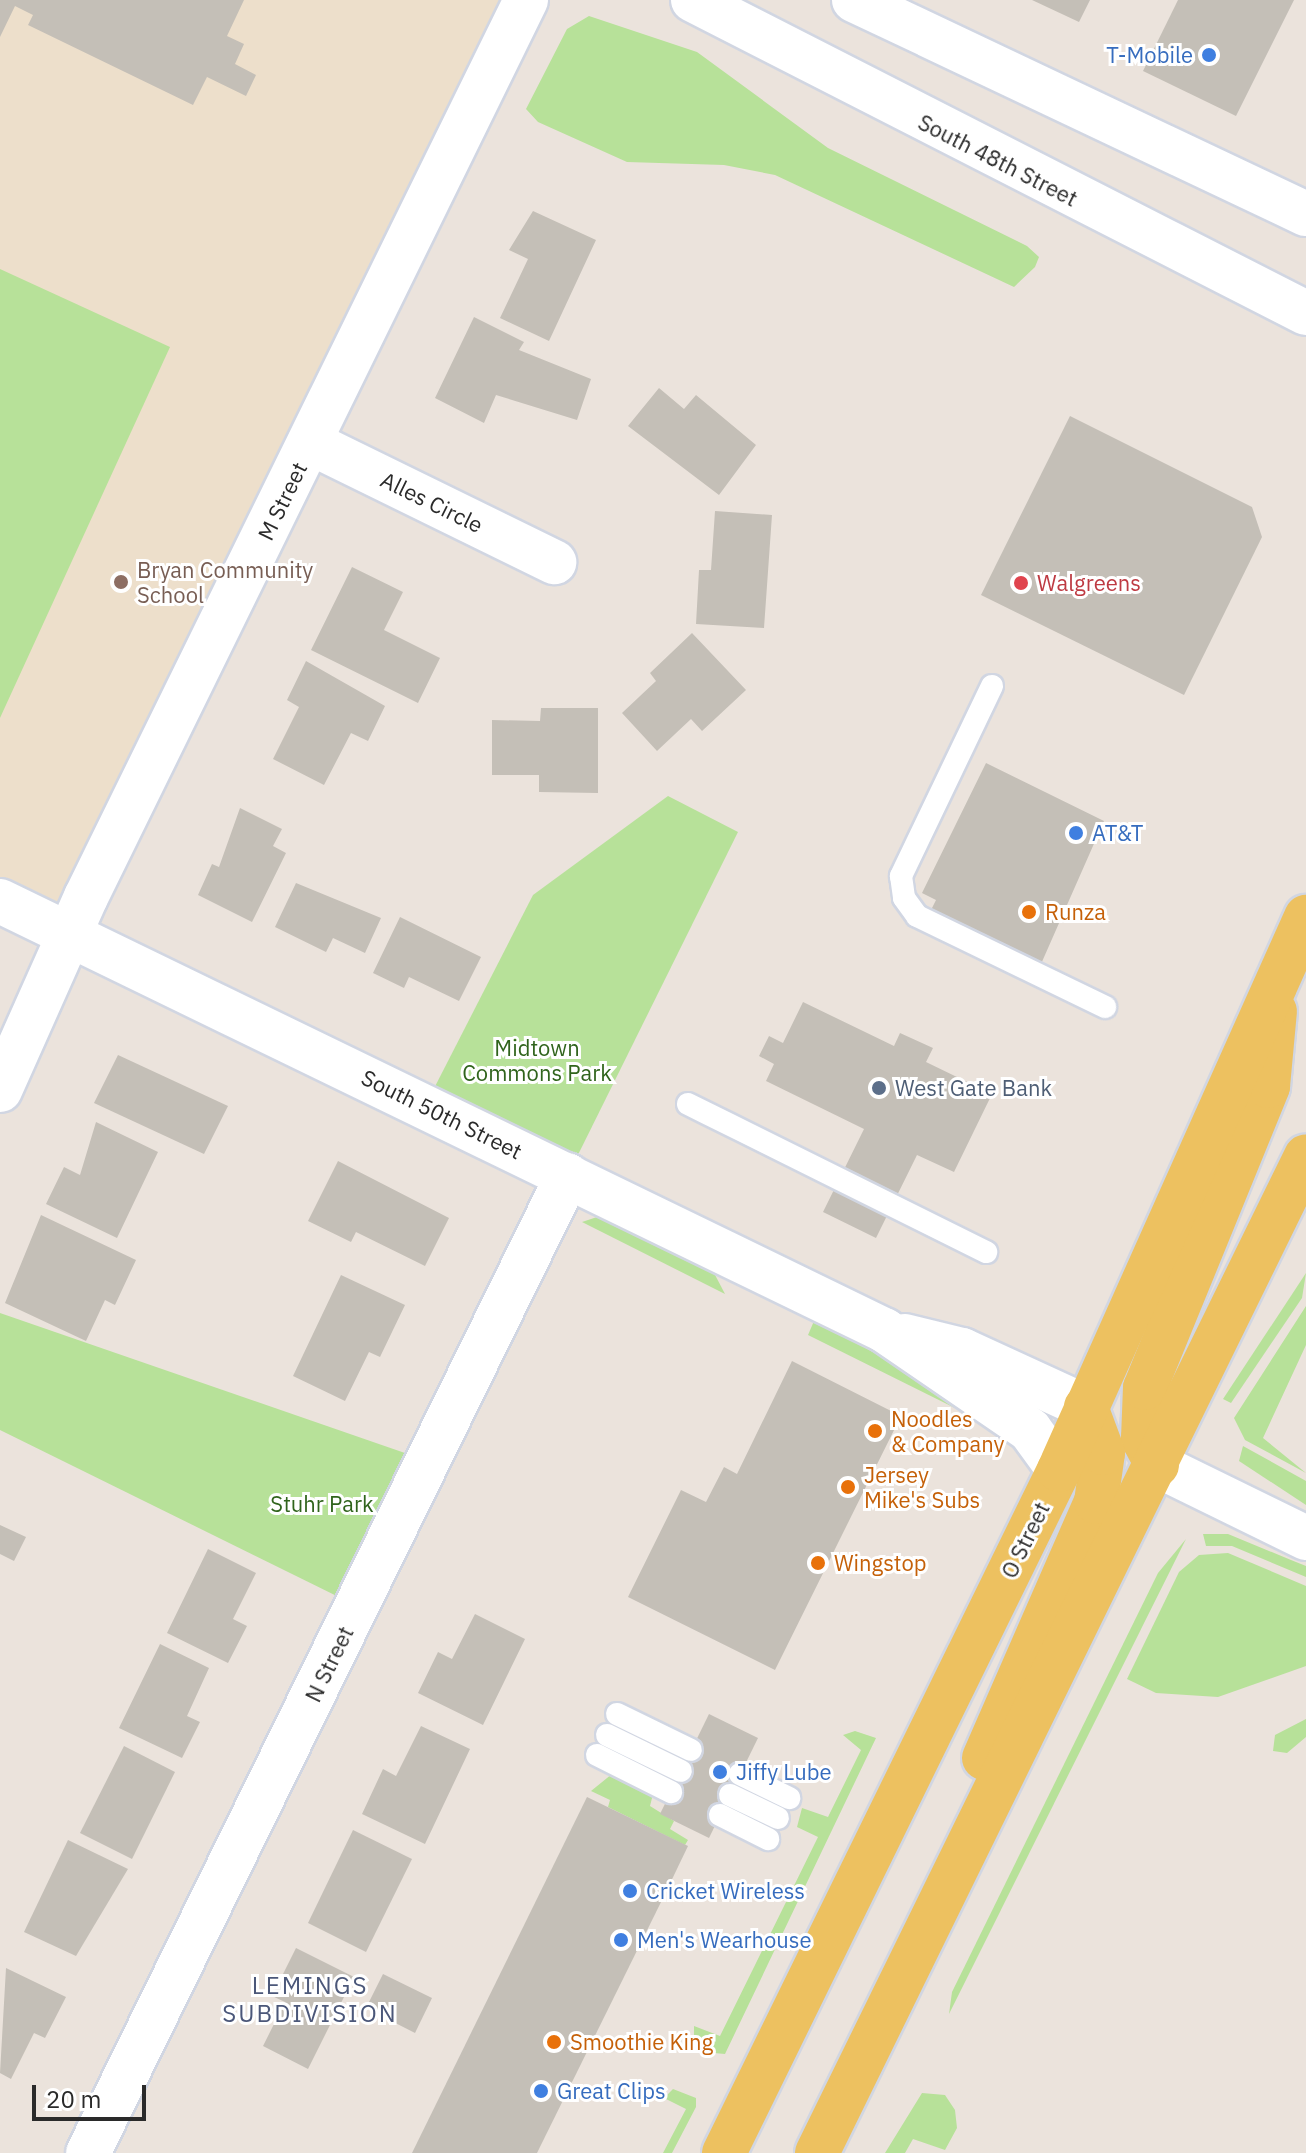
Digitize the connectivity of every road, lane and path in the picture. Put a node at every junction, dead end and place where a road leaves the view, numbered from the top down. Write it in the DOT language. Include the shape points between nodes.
graph roads {
  1 [pos="526,0"];
  2 [pos="693,0"];
  3 [pos="854,0"];
  4 [pos="1306,214"];
  5 [pos="1306,313"];
  6 [pos="311,443"];
  7 [pos="554,562"];
  8 [pos="992,686"];
  9 [pos="0,901"];
  10 [pos="1306,917"];
  11 [pos="72,936"];
  12 [pos="1278,976"];
  13 [pos="1105,1007"];
  14 [pos="0,1090"];
  15 [pos="688,1104"];
  16 [pos="1306,1156"];
  17 [pos="568,1175"];
  18 [pos="986,1252"];
  19 [pos="884,1330"];
  20 [pos="1086,1407"];
  21 [pos="1157,1465"];
  22 [pos="1059,1470"];
  23 [pos="1306,1538"];
  24 [pos="617,1714"];
  25 [pos="607,1735"];
  26 [pos="691,1750"];
  27 [pos="597,1755"];
  28 [pos="681,1771"];
  29 [pos="740,1774"];
  30 [pos="671,1792"];
  31 [pos="730,1795"];
  32 [pos="720,1815"];
  33 [pos="768,1839"];
  34 [pos="951,1882"];
  35 [pos="88,2153"];
  36 [pos="724,2153"];
  37 [pos="817,2153"];
  1 -- 6 [label="street, M Street"];
  2 -- 5 [label="street, South 48th Street"];
  3 -- 4 [label="street"];
  6 -- 7 [label="street, Alles Circle"];
  6 -- 11 [label="street, M Street"];
  8 -- 13 [label="lane" via="901,876 904,898 917,916"];
  9 -- 11 [label="street, South 50th Street"];
  10 -- 12 [label="main road, O Street"];
  11 -- 14 [label="street, M Street"];
  11 -- 17 [label="street, South 50th Street"];
  12 -- 20 [label="main road, O Street"];
  12 -- 21 [label="main road" via="1268,1086 1145,1388 1143,1439"];
  15 -- 18 [label="lane"];
  16 -- 21 [label="main road"];
  17 -- 19 [label="street, South 50th Street"];
  17 -- 35 [label="street, N Street"];
  19 -- 20 [label="street, South 50th Street" via="962,1350"];
  19 -- 22 [label="street, South 50th Street" via="1030,1430"];
  20 -- 22 [label="main road, O Street"];
  20 -- 34 [label="main road" via="1103,1453 1096,1502 988,1741"];
  21 -- 23 [label="street"];
  21 -- 34 [label="main road"];
  22 -- 36 [label="main road, O Street"];
  24 -- 26 [label="lane"];
  25 -- 28 [label="lane"];
  27 -- 30 [label="lane"];
  29 -- 31 [label="lane" via="783,1808"];
  32 -- 33 [label="lane"];
  34 -- 37 [label="main road"];
}
